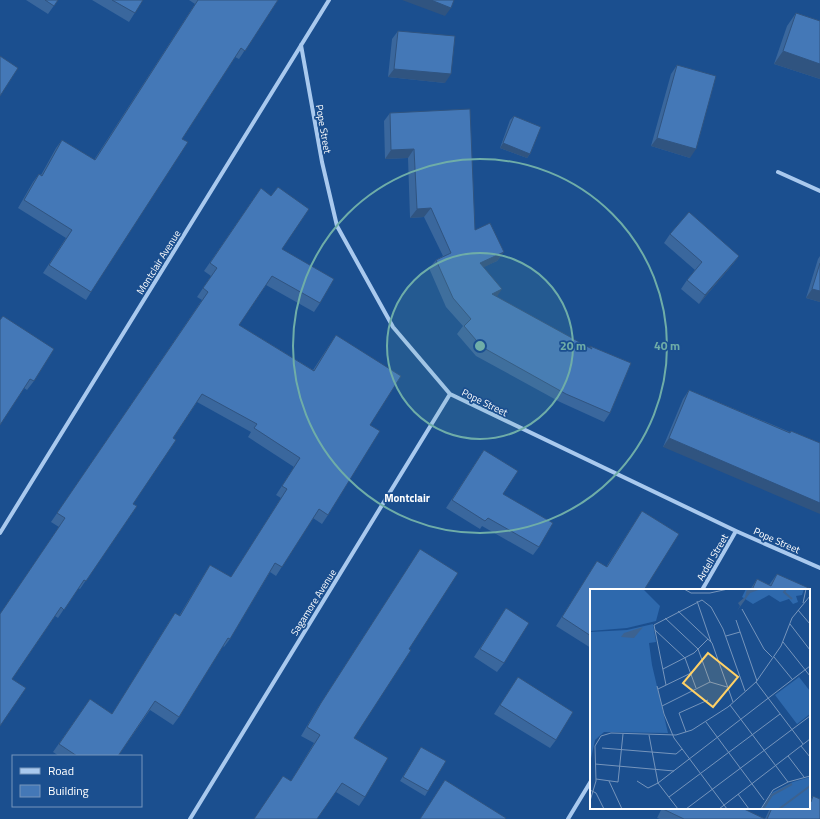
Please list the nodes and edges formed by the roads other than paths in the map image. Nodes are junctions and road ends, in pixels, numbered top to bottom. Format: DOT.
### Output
graph roads {
  1 [pos="329,0"];
  2 [pos="301,45"];
  3 [pos="778,172"];
  4 [pos="820,191"];
  5 [pos="450,394"];
  6 [pos="736,531"];
  7 [pos="0,533"];
  8 [pos="820,568"];
  9 [pos="703,589"];
  10 [pos="590,783"];
  11 [pos="190,819"];
  12 [pos="568,819"];
  1 -- 2 [label="street, Montclair Avenue"];
  2 -- 5 [label="street, Pope Street"];
  2 -- 7 [label="street, Montclair Avenue"];
  3 -- 4 [label="street"];
  5 -- 6 [label="street, Pope Street"];
  5 -- 11 [label="street, Sagamore Avenue"];
  6 -- 8 [label="street, Pope Street"];
  6 -- 9 [label="street, Ardell Street"];
  10 -- 12 [label="street"];
}
